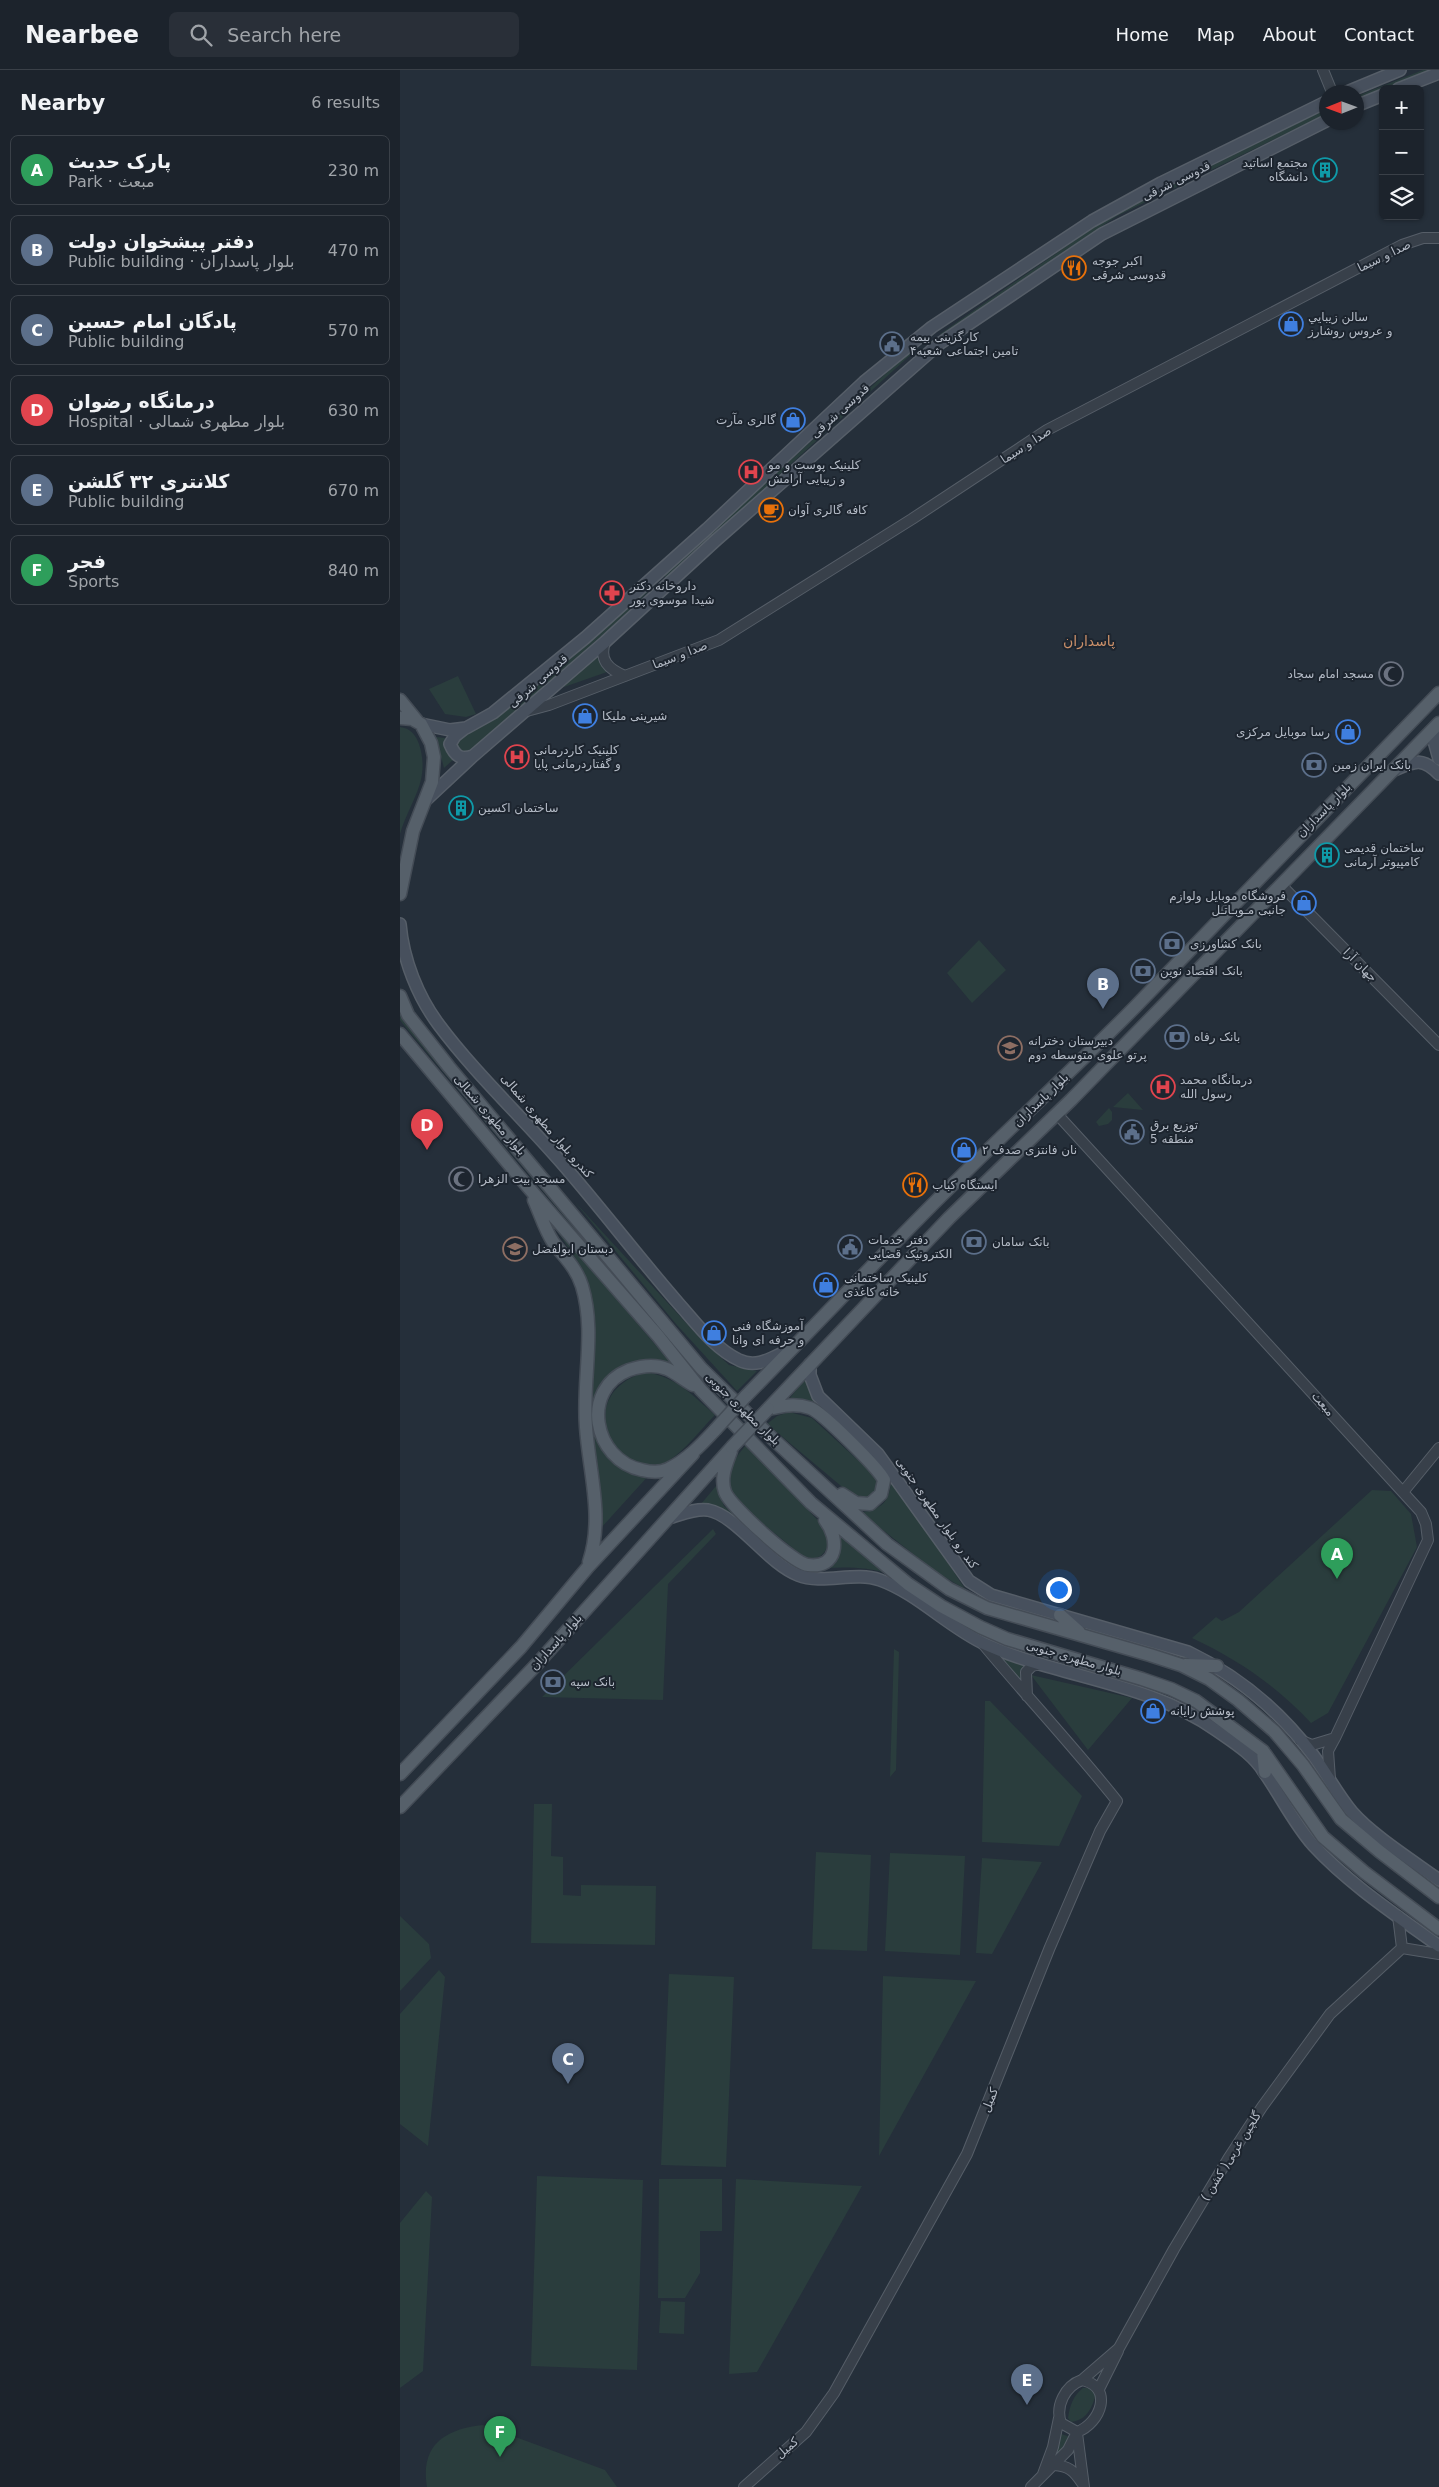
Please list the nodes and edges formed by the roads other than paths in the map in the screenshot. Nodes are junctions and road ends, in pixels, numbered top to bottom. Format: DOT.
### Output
graph roads {
  1 [pos="1324,70"];
  2 [pos="1400,70"];
  3 [pos="1439,73"];
  4 [pos="1329,85"];
  5 [pos="1364,85"];
  6 [pos="1408,85"];
  7 [pos="1379,97"];
  8 [pos="1364,103"];
  9 [pos="1319,105"];
  10 [pos="1319,124"];
  11 [pos="1439,238"];
  12 [pos="921,336"];
  13 [pos="932,349"];
  14 [pos="605,642"];
  15 [pos="625,676"];
  16 [pos="1439,693"];
  17 [pos="400,700"];
  18 [pos="522,713"];
  19 [pos="400,718"];
  20 [pos="419,722"];
  21 [pos="1438,724"];
  22 [pos="466,728"];
  23 [pos="473,756"];
  24 [pos="1436,760"];
  25 [pos="1394,770"];
  26 [pos="1439,774"];
  27 [pos="427,799"];
  28 [pos="1281,885"];
  29 [pos="400,894"];
  30 [pos="400,924"];
  31 [pos="400,996"];
  32 [pos="400,1034"];
  33 [pos="1439,1045"];
  34 [pos="1057,1114"];
  35 [pos="528,1187"];
  36 [pos="789,1350"];
  37 [pos="810,1364"];
  38 [pos="701,1368"];
  39 [pos="701,1390"];
  40 [pos="768,1409"];
  41 [pos="732,1447"];
  42 [pos="1439,1448"];
  43 [pos="693,1454"];
  44 [pos="809,1472"];
  45 [pos="1403,1492"];
  46 [pos="811,1503"];
  47 [pos="668,1518"];
  48 [pos="588,1566"];
  49 [pos="1060,1616"];
  50 [pos="1080,1634"];
  51 [pos="983,1644"];
  52 [pos="521,1647"];
  53 [pos="537,1664"];
  54 [pos="1041,1664"];
  55 [pos="1181,1665"];
  56 [pos="1217,1666"];
  57 [pos="1027,1696"];
  58 [pos="1335,1738"];
  59 [pos="1300,1740"];
  60 [pos="1264,1751"];
  61 [pos="401,1772"];
  62 [pos="1265,1772"];
  63 [pos="1330,1782"];
  64 [pos="400,1807"];
  65 [pos="1439,1880"];
  66 [pos="1439,1897"];
  67 [pos="1398,1916"];
  68 [pos="1439,1929"];
  69 [pos="1439,1946"];
  70 [pos="1402,1948"];
  71 [pos="1439,1954"];
  72 [pos="1119,2348"];
  73 [pos="1082,2380"];
  74 [pos="1099,2389"];
  75 [pos="1059,2418"];
  76 [pos="1077,2432"];
  77 [pos="1054,2466"];
  78 [pos="1041,2477"];
  79 [pos="744,2487"];
  80 [pos="1031,2487"];
  81 [pos="1084,2487"];
  1 -- 4 [label="street"];
  2 -- 5 [label="main road"];
  3 -- 6 [label="main road"];
  7 -- 8 [label="main road"];
  9 -- 12 [label="main road, قدوسی شرقی"];
  10 -- 13 [label="main road, قدوسی شرقی"];
  11 -- 15 [label="street, صدا و سیما"];
  12 -- 13 [label="main road"];
  12 -- 22 [label="main road, قدوسی شرقی"];
  13 -- 14 [label="main road, قدوسی شرقی"];
  14 -- 15 [label="street"];
  14 -- 18 [label="main road, قدوسی شرقی"];
  15 -- 18 [label="street, صدا و سیما"];
  16 -- 36 [label="main road, بلوار پاسداران"];
  17 -- 20 [label="main road"];
  18 -- 23 [label="main road, قدوسی شرقی"];
  19 -- 20 [label="main road"];
  20 -- 22 [label="main road, قدوسی شرقی"];
  20 -- 27 [label="main road"];
  21 -- 24 [label="main road"];
  21 -- 25 [label="main road, بلوار پاسداران"];
  22 -- 23 [label="main road"];
  23 -- 27 [label="main road, قدوسی شرقی"];
  24 -- 25 [label="main road"];
  24 -- 26 [label="main road"];
  25 -- 28 [label="main road, بلوار پاسداران"];
  27 -- 29 [label="main road"];
  28 -- 33 [label="street, جهان آرا"];
  28 -- 34 [label="main road, بلوار پاسداران"];
  30 -- 36 [label="main road, کندرو بلوار مطهری شمالی"];
  31 -- 38 [label="main road, بلوار مطهری شمالی"];
  32 -- 35 [label="main road, بلوار مطهری شمالی"];
  34 -- 37 [label="main road, بلوار پاسداران"];
  34 -- 45 [label="street, مبعث"];
  35 -- 39 [label="main road, بلوار مطهری شمالی"];
  35 -- 48 [label="main road"];
  36 -- 43 [label="main road, بلوار پاسداران, bridge"];
  37 -- 40 [label="main road, بلوار پاسداران"];
  37 -- 49 [label="main road, کند رو بلوار مطهری جنوبی"];
  38 -- 44 [label="main road, بلوار مطهری جنوبی"];
  39 -- 43 [label="main road"];
  39 -- 46 [label="main road, بلوار مطهری جنوبی"];
  40 -- 41 [label="main road, بلوار پاسداران, bridge"];
  40 -- 44 [label="main road"];
  41 -- 46 [label="main road"];
  41 -- 47 [label="main road, بلوار پاسداران"];
  42 -- 45 [label="street"];
  43 -- 48 [label="main road, بلوار پاسداران"];
  44 -- 50 [label="main road, بلوار مطهری جنوبی"];
  45 -- 58 [label="street, مبعث"];
  46 -- 60 [label="main road, بلوار مطهری جنوبی"];
  47 -- 51 [label="main road"];
  47 -- 53 [label="main road, بلوار پاسداران"];
  48 -- 52 [label="main road, بلوار پاسداران"];
  49 -- 50 [label="main road"];
  49 -- 56 [label="main road, کند رو بلوار مطهری جنوبی"];
  50 -- 55 [label="main road, بلوار مطهری جنوبی"];
  51 -- 54 [label="main road"];
  51 -- 57 [label="street"];
  52 -- 53 [label="main road"];
  52 -- 61 [label="main road, بلوار پاسداران"];
  53 -- 64 [label="main road, بلوار پاسداران"];
  54 -- 57 [label="street"];
  54 -- 62 [label="main road"];
  55 -- 56 [label="main road"];
  55 -- 66 [label="main road, بلوار مطهری جنوبی"];
  56 -- 59 [label="main road, کند رو بلوار مطهری جنوبی"];
  57 -- 79 [label="street, کمیل"];
  58 -- 59 [label="street"];
  58 -- 63 [label="street, مبعث"];
  59 -- 63 [label="main road, کند رو بلوار مطهری جنوبی"];
  60 -- 62 [label="main road"];
  60 -- 68 [label="main road, بلوار مطهری جنوبی"];
  62 -- 67 [label="main road"];
  63 -- 65 [label="main road, کند رو بلوار مطهری جنوبی"];
  67 -- 69 [label="main road"];
  67 -- 70 [label="street"];
  70 -- 71 [label="street"];
  70 -- 72 [label="street, گلچین غربی( کشن )"];
  72 -- 73 [label="street, گلچین غربی( کشن )"];
  72 -- 74 [label="street"];
  73 -- 74 [label="street"];
  73 -- 75 [label="street"];
  74 -- 76 [label="street"];
  75 -- 76 [label="street"];
  75 -- 78 [label="street"];
  76 -- 77 [label="street"];
  76 -- 81 [label="street"];
  77 -- 78 [label="street"];
  77 -- 81 [label="street"];
  78 -- 80 [label="street"];
}
